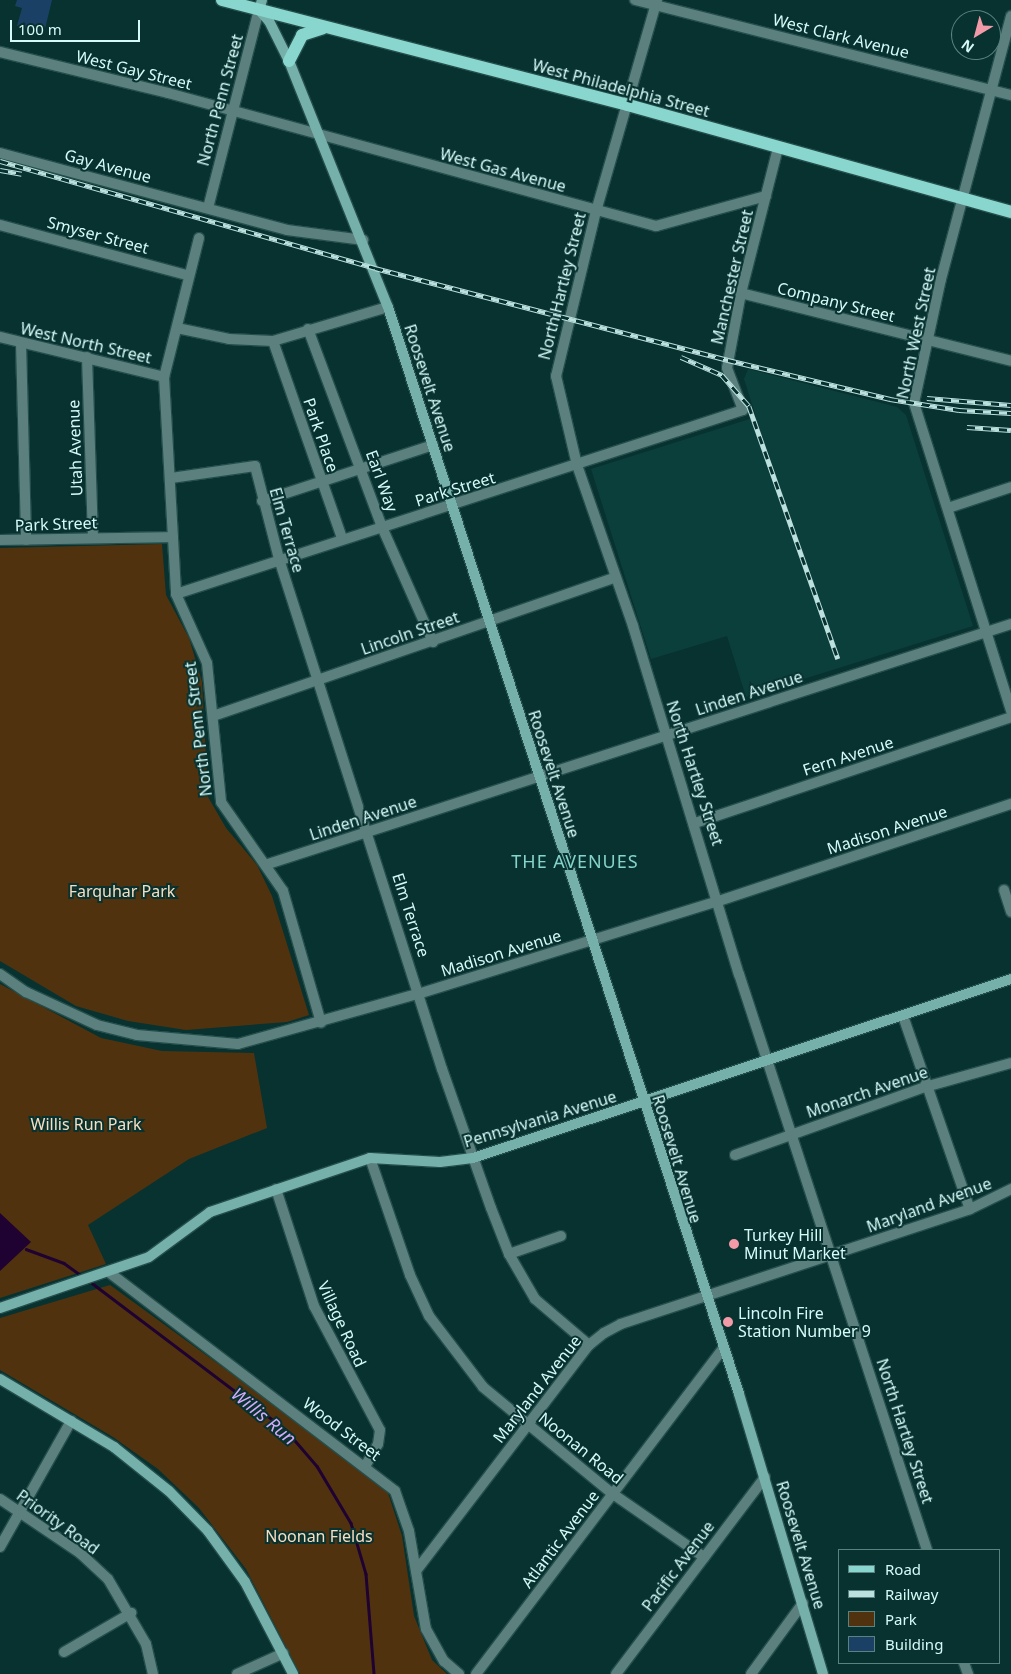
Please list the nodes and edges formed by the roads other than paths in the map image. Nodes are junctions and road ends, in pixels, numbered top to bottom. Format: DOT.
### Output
graph roads {
  1 [pos="222,0"];
  2 [pos="635,0"];
  3 [pos="656,3"];
  4 [pos="260,5"];
  5 [pos="1011,16"];
  6 [pos="326,27"];
  7 [pos="0,52"];
  8 [pos="289,61"];
  9 [pos="994,91"];
  10 [pos="1011,95"];
  11 [pos="628,106"];
  12 [pos="232,112"];
  13 [pos="321,136"];
  14 [pos="778,148"];
  15 [pos="0,153"];
  16 [pos="766,196"];
  17 [pos="964,199"];
  18 [pos="208,208"];
  19 [pos="596,211"];
  20 [pos="1011,212"];
  21 [pos="0,225"];
  22 [pos="199,238"];
  23 [pos="363,240"];
  24 [pos="187,274"];
  25 [pos="741,293"];
  26 [pos="388,307"];
  27 [pos="176,328"];
  28 [pos="308,329"];
  29 [pos="0,337"];
  30 [pos="927,340"];
  31 [pos="273,341"];
  32 [pos="21,343"];
  33 [pos="87,357"];
  34 [pos="1011,361"];
  35 [pos="164,377"];
  36 [pos="743,410"];
  37 [pos="433,444"];
  38 [pos="577,465"];
  39 [pos="361,467"];
  40 [pos="171,478"];
  41 [pos="321,481"];
  42 [pos="1011,488"];
  43 [pos="262,500"];
  44 [pos="452,506"];
  45 [pos="948,508"];
  46 [pos="382,527"];
  47 [pos="173,537"];
  48 [pos="93,538"];
  49 [pos="342,538"];
  50 [pos="0,540"];
  51 [pos="26,540"];
  52 [pos="279,559"];
  53 [pos="616,577"];
  54 [pos="176,594"];
  55 [pos="488,622"];
  56 [pos="1011,624"];
  57 [pos="987,632"];
  58 [pos="433,642"];
  59 [pos="319,678"];
  60 [pos="1011,711"];
  61 [pos="213,716"];
  62 [pos="1011,717"];
  63 [pos="667,735"];
  64 [pos="540,778"];
  65 [pos="1011,804"];
  66 [pos="695,823"];
  67 [pos="368,833"];
  68 [pos="268,864"];
  69 [pos="1004,890"];
  70 [pos="719,901"];
  71 [pos="1011,912"];
  72 [pos="592,940"];
  73 [pos="0,974"];
  74 [pos="1011,979"];
  75 [pos="421,993"];
  76 [pos="903,1016"];
  77 [pos="321,1023"];
  78 [pos="767,1059"];
  79 [pos="1011,1063"];
  80 [pos="925,1087"];
  81 [pos="644,1103"];
  82 [pos="794,1134"];
  83 [pos="735,1155"];
  84 [pos="370,1158"];
  85 [pos="473,1158"];
  86 [pos="276,1189"];
  87 [pos="1011,1189"];
  88 [pos="970,1209"];
  89 [pos="561,1236"];
  90 [pos="509,1254"];
  91 [pos="834,1254"];
  92 [pos="105,1275"];
  93 [pos="704,1297"];
  94 [pos="0,1308"];
  95 [pos="588,1344"];
  96 [pos="722,1350"];
  97 [pos="0,1379"];
  98 [pos="71,1421"];
  99 [pos="528,1424"];
  100 [pos="366,1465"];
  101 [pos="765,1477"];
  102 [pos="613,1494"];
  103 [pos="0,1499"];
  104 [pos="20,1510"];
  105 [pos="0,1547"];
  106 [pos="927,1549"];
  107 [pos="704,1557"];
  108 [pos="416,1571"];
  109 [pos="803,1603"];
  110 [pos="131,1613"];
  111 [pos="64,1652"];
  112 [pos="284,1653"];
  113 [pos="153,1674"];
  114 [pos="237,1674"];
  115 [pos="293,1674"];
  116 [pos="459,1674"];
  117 [pos="476,1674"];
  118 [pos="616,1674"];
  119 [pos="751,1674"];
  120 [pos="823,1674"];
  1 -- 4 [label="main road, West Philadelphia Street"];
  2 -- 3 [label="street, West Clark Avenue"];
  3 -- 9 [label="street, West Clark Avenue"];
  3 -- 11 [label="street, North Hartley Street"];
  4 -- 6 [label="main road, West Philadelphia Street"];
  4 -- 8 [label="main road, Roosevelt Avenue"];
  4 -- 12 [label="street, North Penn Street"];
  5 -- 9 [label="street, North West Street"];
  6 -- 8 [label="main road"];
  6 -- 11 [label="main road, West Philadelphia Street"];
  7 -- 12 [label="street, West Gay Street"];
  8 -- 13 [label="main road, Roosevelt Avenue"];
  9 -- 10 [label="street, West Clark Avenue"];
  9 -- 17 [label="street, North West Street"];
  11 -- 14 [label="main road, West Philadelphia Street"];
  11 -- 19 [label="street, North Hartley Street"];
  12 -- 13 [label="street, West Gas Avenue"];
  12 -- 18 [label="street, North Penn Street"];
  13 -- 19 [label="street, West Gas Avenue"];
  13 -- 23 [label="main road, Roosevelt Avenue"];
  14 -- 16 [label="street, Manchester Street"];
  14 -- 17 [label="main road, West Philadelphia Street"];
  15 -- 18 [label="street, Gay Avenue"];
  16 -- 19 [label="street, West Gas Avenue"];
  16 -- 25 [label="street, Manchester Street"];
  17 -- 20 [label="main road, West Philadelphia Street"];
  17 -- 30 [label="street, North West Street"];
  18 -- 23 [label="street, Gay Avenue"];
  19 -- 38 [label="street, North Hartley Street"];
  21 -- 24 [label="street, Smyser Street"];
  22 -- 24 [label="street, North Penn Street"];
  23 -- 26 [label="main road, Roosevelt Avenue"];
  24 -- 27 [label="street, North Penn Street"];
  25 -- 30 [label="street, Company Street"];
  25 -- 36 [label="street, Manchester Street"];
  26 -- 28 [label="street"];
  26 -- 37 [label="main road, Roosevelt Avenue"];
  27 -- 31 [label="street"];
  27 -- 35 [label="street, North Penn Street"];
  28 -- 31 [label="street"];
  28 -- 39 [label="street, Earl Way"];
  29 -- 32 [label="street, West North Street"];
  30 -- 34 [label="street, Company Street"];
  30 -- 45 [label="street, North West Street"];
  31 -- 41 [label="street, Park Place"];
  32 -- 33 [label="street, West North Street"];
  32 -- 51 [label="street"];
  33 -- 35 [label="street, West North Street"];
  33 -- 48 [label="street, Utah Avenue"];
  35 -- 40 [label="street, North Penn Street"];
  36 -- 38 [label="street, Park Street"];
  37 -- 39 [label="street"];
  37 -- 44 [label="main road, Roosevelt Avenue"];
  38 -- 44 [label="street, Park Street"];
  38 -- 53 [label="street, North Hartley Street"];
  39 -- 41 [label="street"];
  39 -- 46 [label="street, Earl Way"];
  40 -- 43 [label="street, Elm Terrace"];
  40 -- 47 [label="street, North Penn Street"];
  41 -- 43 [label="street"];
  41 -- 49 [label="street, Park Place"];
  42 -- 45 [label="street"];
  43 -- 52 [label="street, Elm Terrace"];
  44 -- 46 [label="street, Park Street"];
  44 -- 55 [label="main road, Roosevelt Avenue"];
  45 -- 57 [label="street, North West Street"];
  46 -- 49 [label="street, Park Street"];
  46 -- 58 [label="street, Earl Way"];
  47 -- 48 [label="street, Park Street"];
  47 -- 54 [label="street, North Penn Street"];
  48 -- 51 [label="street, Park Street"];
  49 -- 52 [label="street, Park Street"];
  50 -- 51 [label="street, Park Street"];
  52 -- 54 [label="street, Park Street"];
  52 -- 59 [label="street, Elm Terrace"];
  53 -- 55 [label="street, Lincoln Street"];
  53 -- 63 [label="street, North Hartley Street"];
  54 -- 61 [label="street, North Penn Street"];
  55 -- 58 [label="street, Lincoln Street"];
  55 -- 64 [label="main road, Roosevelt Avenue"];
  56 -- 57 [label="street, Linden Avenue"];
  57 -- 60 [label="street, North West Street"];
  57 -- 63 [label="street, Linden Avenue"];
  58 -- 59 [label="street, Lincoln Street"];
  59 -- 61 [label="street, Lincoln Street"];
  59 -- 67 [label="street, Elm Terrace"];
  61 -- 68 [label="street, North Penn Street"];
  62 -- 66 [label="street, Fern Avenue"];
  63 -- 64 [label="street, Linden Avenue"];
  63 -- 66 [label="street, North Hartley Street"];
  64 -- 67 [label="street, Linden Avenue"];
  64 -- 72 [label="main road, Roosevelt Avenue"];
  65 -- 70 [label="street, Madison Avenue"];
  66 -- 70 [label="street, North Hartley Street"];
  67 -- 68 [label="street, Linden Avenue"];
  67 -- 75 [label="street, Elm Terrace"];
  68 -- 77 [label="street, North Penn Street"];
  69 -- 71 [label="street"];
  70 -- 72 [label="street, Madison Avenue"];
  70 -- 78 [label="street, North Hartley Street"];
  72 -- 75 [label="street, Madison Avenue"];
  72 -- 81 [label="main road, Roosevelt Avenue"];
  73 -- 77 [label="street, Madison Avenue"];
  74 -- 76 [label="main road, Pennsylvania Avenue"];
  75 -- 77 [label="street, Madison Avenue"];
  75 -- 85 [label="street, Elm Terrace"];
  76 -- 78 [label="main road, Pennsylvania Avenue"];
  76 -- 80 [label="street"];
  78 -- 81 [label="main road, Pennsylvania Avenue"];
  78 -- 82 [label="street, North Hartley Street"];
  79 -- 80 [label="street, Monarch Avenue"];
  80 -- 82 [label="street, Monarch Avenue"];
  80 -- 88 [label="street"];
  81 -- 85 [label="main road, Pennsylvania Avenue"];
  81 -- 93 [label="main road, Roosevelt Avenue"];
  82 -- 83 [label="street, Monarch Avenue"];
  82 -- 91 [label="street, North Hartley Street"];
  84 -- 85 [label="main road, Pennsylvania Avenue"];
  84 -- 86 [label="main road, Pennsylvania Avenue"];
  84 -- 99 [label="street, Noonan Road"];
  85 -- 90 [label="street, Elm Terrace"];
  86 -- 92 [label="main road, Pennsylvania Avenue"];
  86 -- 100 [label="street, Village Road"];
  87 -- 88 [label="street, Maryland Avenue"];
  88 -- 91 [label="street, Maryland Avenue"];
  89 -- 90 [label="street"];
  90 -- 95 [label="street, Elm Terrace"];
  91 -- 93 [label="street, Maryland Avenue"];
  91 -- 106 [label="street, North Hartley Street"];
  92 -- 94 [label="main road, Pennsylvania Avenue"];
  92 -- 100 [label="street, Wood Street"];
  93 -- 95 [label="street, Maryland Avenue"];
  93 -- 96 [label="main road, Roosevelt Avenue"];
  95 -- 99 [label="street, Maryland Avenue"];
  96 -- 101 [label="main road, Roosevelt Avenue"];
  96 -- 102 [label="street, Atlantic Avenue"];
  97 -- 98 [label="main road"];
  98 -- 104 [label="street"];
  98 -- 112 [label="main road"];
  99 -- 102 [label="street, Noonan Road"];
  99 -- 108 [label="street, Maryland Avenue"];
  100 -- 108 [label="street, Wood Street"];
  101 -- 107 [label="street, Pacific Avenue"];
  101 -- 109 [label="main road, Roosevelt Avenue"];
  102 -- 107 [label="street, Noonan Road"];
  102 -- 117 [label="street, Atlantic Avenue"];
  103 -- 104 [label="street, Priority Road"];
  104 -- 105 [label="street"];
  104 -- 110 [label="street, Priority Road"];
  107 -- 118 [label="street, Pacific Avenue"];
  108 -- 116 [label="street, Wood Street"];
  109 -- 119 [label="street"];
  109 -- 120 [label="main road, Roosevelt Avenue"];
  110 -- 111 [label="street"];
  110 -- 113 [label="street, Priority Road"];
  112 -- 114 [label="street"];
  112 -- 115 [label="main road"];
}
